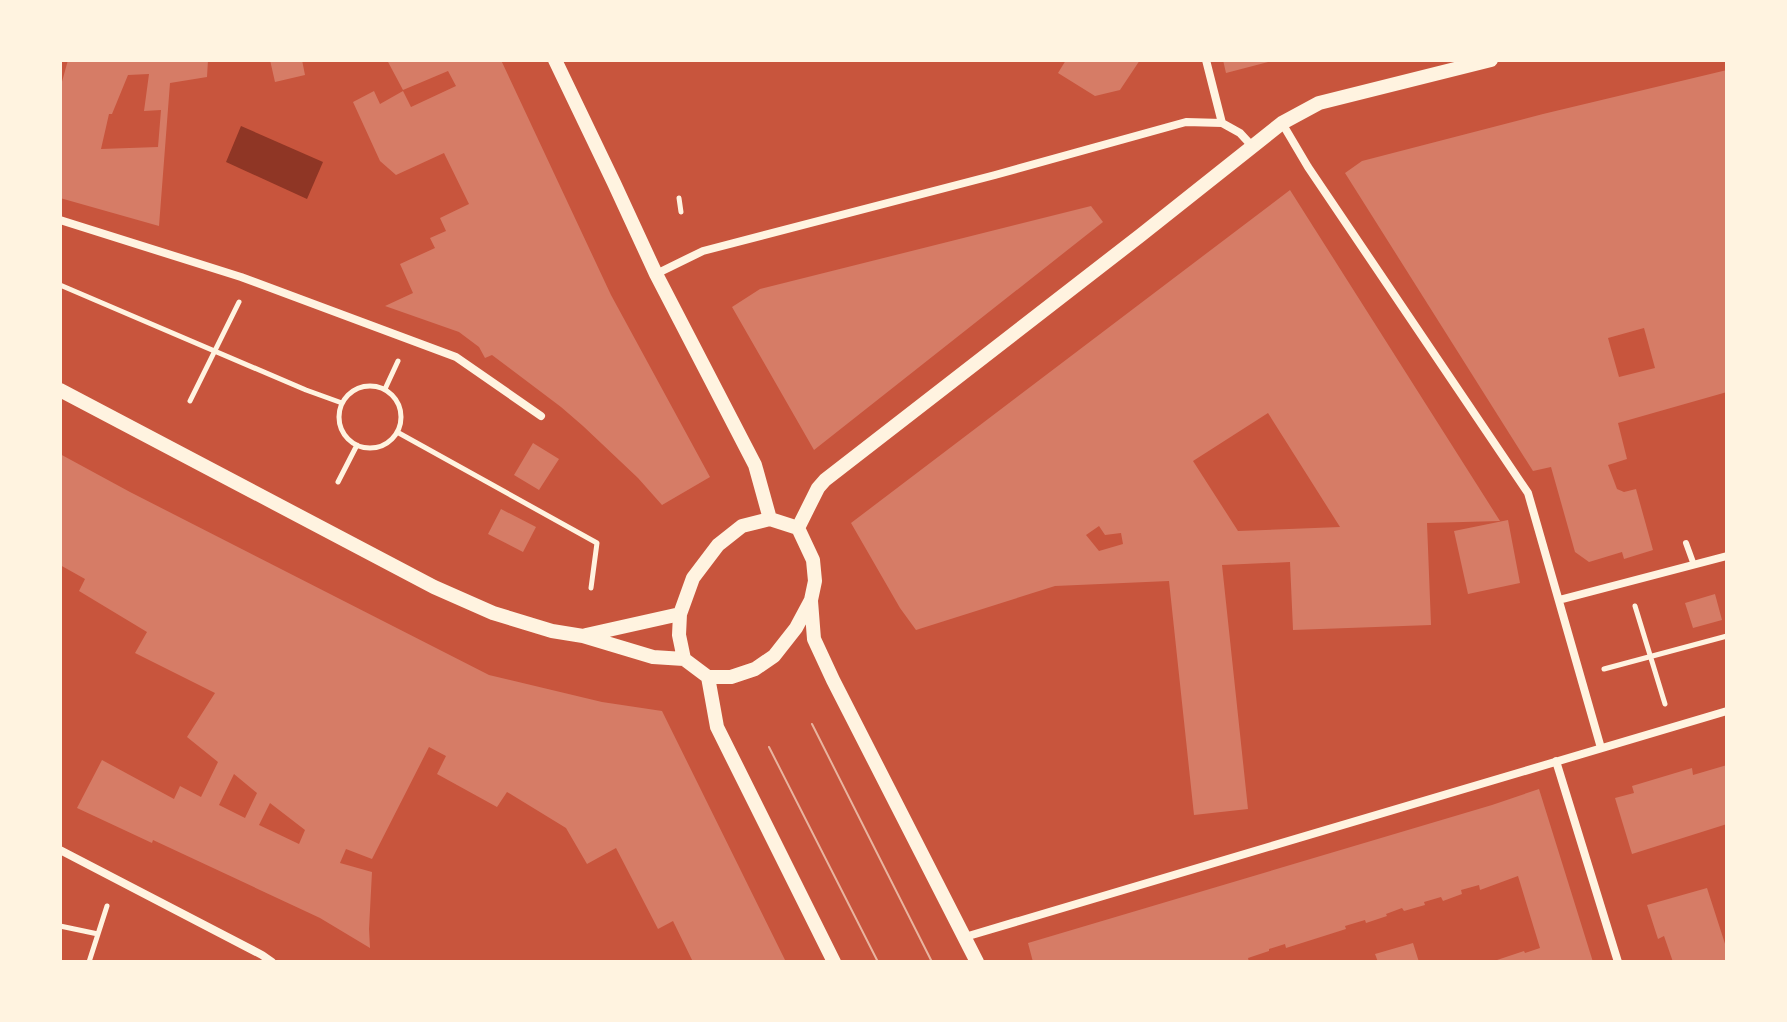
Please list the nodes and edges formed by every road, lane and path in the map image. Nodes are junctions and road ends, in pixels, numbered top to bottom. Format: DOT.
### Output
graph roads {
  1 [pos="555,60"];
  2 [pos="1206,60"];
  3 [pos="1491,60"];
  4 [pos="1222,123"];
  5 [pos="1282,123"];
  6 [pos="1252,146"];
  7 [pos="679,198"];
  8 [pos="681,212"];
  9 [pos="60,220"];
  10 [pos="656,274"];
  11 [pos="60,285"];
  12 [pos="241,298"];
  13 [pos="215,352"];
  14 [pos="400,357"];
  15 [pos="385,389"];
  16 [pos="60,390"];
  17 [pos="190,401"];
  18 [pos="342,403"];
  19 [pos="541,416"];
  20 [pos="397,432"];
  21 [pos="357,445"];
  22 [pos="338,482"];
  23 [pos="770,519"];
  24 [pos="798,528"];
  25 [pos="1686,543"];
  26 [pos="1727,556"];
  27 [pos="1694,565"];
  28 [pos="591,588"];
  29 [pos="811,600"];
  30 [pos="1559,600"];
  31 [pos="1635,605"];
  32 [pos="680,614"];
  33 [pos="583,636"];
  34 [pos="1727,636"];
  35 [pos="1651,657"];
  36 [pos="684,659"];
  37 [pos="1600,670"];
  38 [pos="708,677"];
  39 [pos="1666,706"];
  40 [pos="1727,711"];
  41 [pos="1601,748"];
  42 [pos="1556,761"];
  43 [pos="60,850"];
  44 [pos="108,905"];
  45 [pos="60,926"];
  46 [pos="98,934"];
  47 [pos="965,937"];
  48 [pos="89,962"];
  49 [pos="272,962"];
  50 [pos="834,962"];
  51 [pos="977,962"];
  52 [pos="1618,962"];
  1 -- 10 [label="street"];
  2 -- 4 [label="street"];
  3 -- 5 [label="street"];
  4 -- 6 [label="street"];
  4 -- 10 [label="street"];
  5 -- 6 [label="street"];
  5 -- 30 [label="street"];
  6 -- 24 [label="street"];
  7 -- 8 [label="path"];
  9 -- 19 [label="street"];
  10 -- 23 [label="street"];
  11 -- 13 [label="path"];
  12 -- 13 [label="path"];
  13 -- 17 [label="path"];
  13 -- 18 [label="path"];
  14 -- 15 [label="path"];
  15 -- 18 [label="path"];
  15 -- 20 [label="path"];
  16 -- 33 [label="street"];
  18 -- 21 [label="path"];
  20 -- 21 [label="path"];
  20 -- 28 [label="path"];
  21 -- 22 [label="path"];
  23 -- 24 [label="street"];
  23 -- 32 [label="street"];
  24 -- 29 [label="street"];
  25 -- 27 [label="lane"];
  26 -- 27 [label="street"];
  27 -- 30 [label="street"];
  29 -- 38 [label="street"];
  29 -- 47 [label="street"];
  30 -- 41 [label="street"];
  31 -- 35 [label="path"];
  32 -- 33 [label="street"];
  32 -- 36 [label="street"];
  33 -- 36 [label="street"];
  34 -- 35 [label="path"];
  35 -- 37 [label="path"];
  35 -- 39 [label="path"];
  36 -- 38 [label="street"];
  38 -- 50 [label="street"];
  40 -- 41 [label="street"];
  41 -- 42 [label="street"];
  42 -- 47 [label="street"];
  42 -- 52 [label="street"];
  43 -- 49 [label="street"];
  44 -- 46 [label="path"];
  45 -- 46 [label="path"];
  46 -- 48 [label="path"];
  47 -- 51 [label="street"];
}
